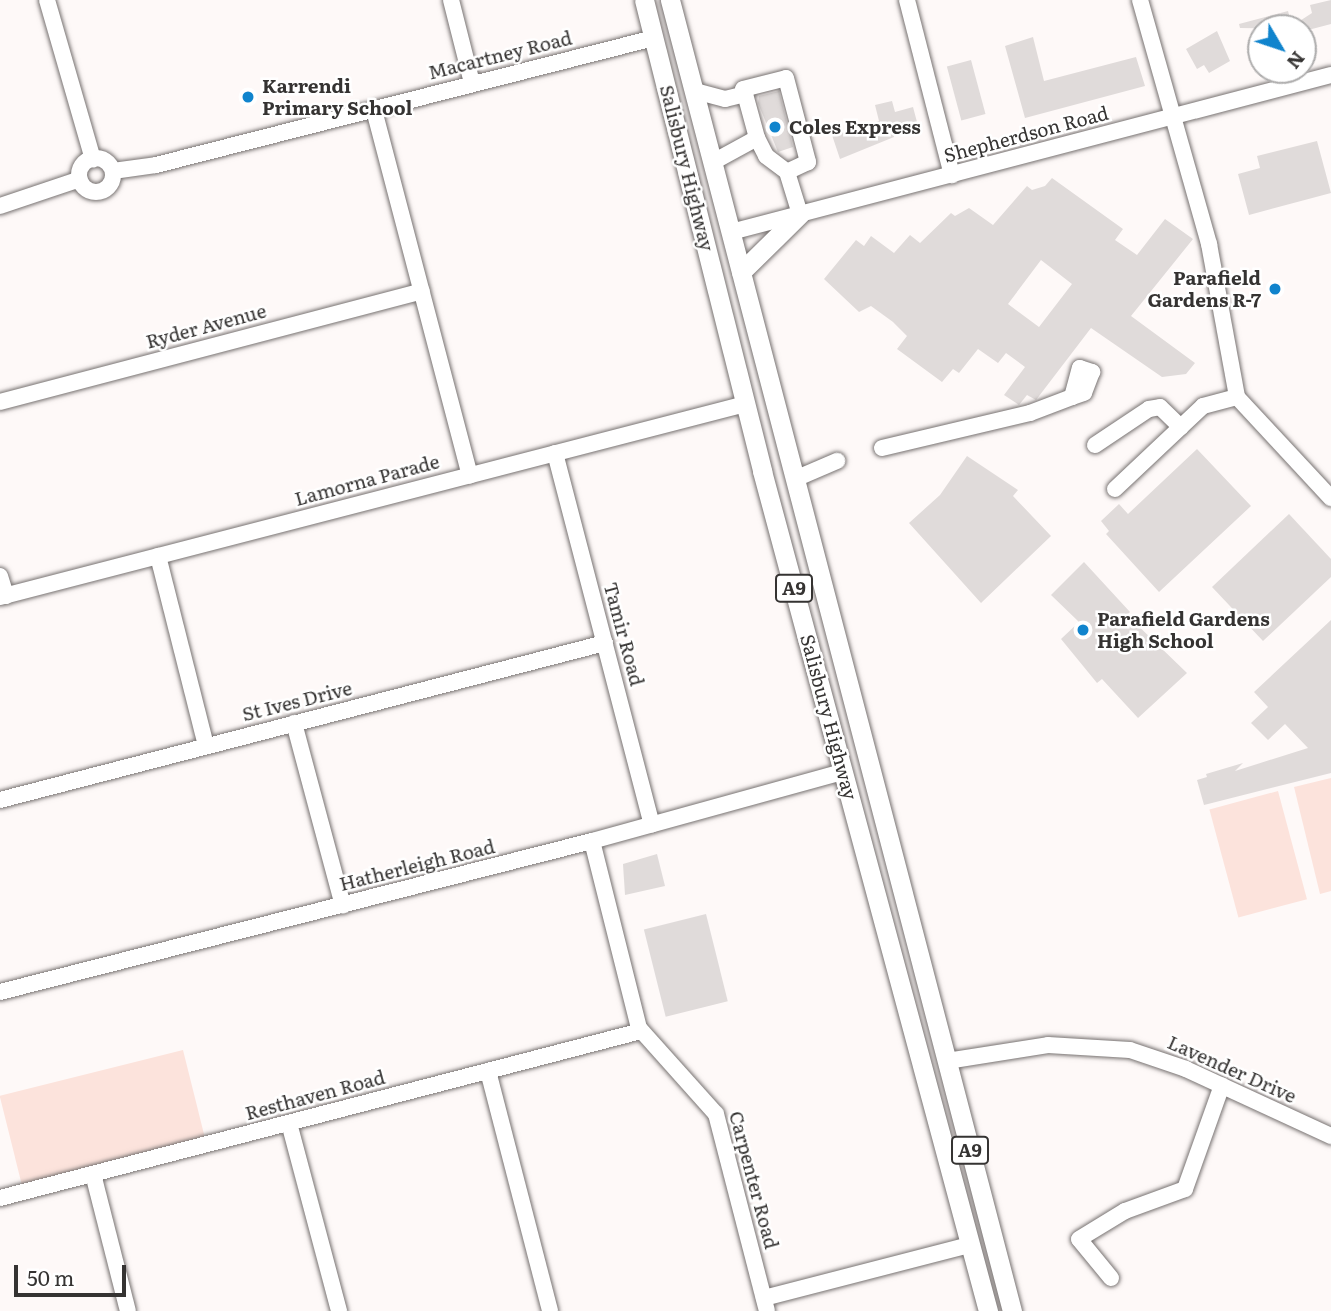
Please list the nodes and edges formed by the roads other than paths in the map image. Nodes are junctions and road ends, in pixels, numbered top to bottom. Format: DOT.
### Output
graph roads {
  1 [pos="47,0"];
  2 [pos="451,0"];
  3 [pos="644,0"];
  4 [pos="670,0"];
  5 [pos="907,0"];
  6 [pos="1140,0"];
  7 [pos="679,32"];
  8 [pos="654,38"];
  9 [pos="1331,75"];
  10 [pos="472,83"];
  11 [pos="695,91"];
  12 [pos="745,94"];
  13 [pos="374,110"];
  14 [pos="1171,117"];
  15 [pos="750,140"];
  16 [pos="93,159"];
  17 [pos="716,160"];
  18 [pos="113,172"];
  19 [pos="787,172"];
  20 [pos="952,175"];
  21 [pos="80,178"];
  22 [pos="0,206"];
  23 [pos="800,214"];
  24 [pos="737,230"];
  25 [pos="705,238"];
  26 [pos="741,272"];
  27 [pos="422,291"];
  28 [pos="1072,397"];
  29 [pos="1237,397"];
  30 [pos="0,402"];
  31 [pos="745,404"];
  32 [pos="1181,427"];
  33 [pos="1095,444"];
  34 [pos="882,448"];
  35 [pos="555,453"];
  36 [pos="837,461"];
  37 [pos="470,476"];
  38 [pos="795,479"];
  39 [pos="1115,489"];
  40 [pos="1331,498"];
  41 [pos="158,556"];
  42 [pos="0,576"];
  43 [pos="3,596"];
  44 [pos="605,643"];
  45 [pos="294,723"];
  46 [pos="206,746"];
  47 [pos="870,765"];
  48 [pos="843,772"];
  49 [pos="0,800"];
  50 [pos="652,825"];
  51 [pos="592,841"];
  52 [pos="343,906"];
  53 [pos="0,992"];
  54 [pos="641,1031"];
  55 [pos="947,1061"];
  56 [pos="923,1068"];
  57 [pos="488,1071"];
  58 [pos="1222,1085"];
  59 [pos="289,1123"];
  60 [pos="1331,1136"];
  61 [pos="93,1174"];
  62 [pos="0,1198"];
  63 [pos="993,1238"];
  64 [pos="970,1245"];
  65 [pos="1111,1278"];
  66 [pos="766,1305"];
  67 [pos="128,1311"];
  68 [pos="339,1311"];
  69 [pos="550,1311"];
  70 [pos="988,1311"];
  71 [pos="1012,1311"];
  1 -- 16 [label="street"];
  2 -- 10 [label="street"];
  3 -- 8 [label="main road, Salisbury Highway / A9"];
  4 -- 7 [label="main road, Salisbury Highway"];
  5 -- 20 [label="street"];
  6 -- 14 [label="street"];
  7 -- 8 [label="main road"];
  7 -- 11 [label="main road, Salisbury Highway"];
  8 -- 10 [label="street, Macartney Road"];
  8 -- 25 [label="main road, Salisbury Highway / A9"];
  9 -- 14 [label="street, Shepherdson Road"];
  10 -- 13 [label="street, Macartney Road"];
  11 -- 12 [label="street"];
  11 -- 17 [label="main road, Salisbury Highway"];
  12 -- 15 [label="street"];
  12 -- 19 [label="street"];
  13 -- 18 [label="street, Macartney Road"];
  13 -- 27 [label="street"];
  14 -- 20 [label="street, Shepherdson Road"];
  14 -- 29 [label="street"];
  15 -- 17 [label="street"];
  15 -- 19 [label="street"];
  16 -- 18 [label="street"];
  16 -- 21 [label="street"];
  17 -- 24 [label="main road, Salisbury Highway / A9"];
  18 -- 21 [label="street"];
  19 -- 23 [label="street"];
  20 -- 23 [label="street, Shepherdson Road"];
  21 -- 22 [label="street"];
  23 -- 24 [label="street, Shepherdson Road"];
  23 -- 26 [label="main road"];
  24 -- 25 [label="main road"];
  24 -- 26 [label="main road, Salisbury Highway / A9"];
  25 -- 31 [label="main road, Salisbury Highway / A9"];
  26 -- 38 [label="main road, Salisbury Highway / A9"];
  27 -- 30 [label="street, Ryder Avenue"];
  27 -- 37 [label="street"];
  28 -- 34 [label="street"];
  29 -- 32 [label="street"];
  29 -- 40 [label="street"];
  31 -- 35 [label="street, Lamorna Parade"];
  31 -- 48 [label="main road, Salisbury Highway / A9"];
  32 -- 33 [label="street"];
  32 -- 39 [label="street"];
  35 -- 37 [label="street, Lamorna Parade"];
  35 -- 44 [label="street, Tamir Road"];
  36 -- 38 [label="street"];
  37 -- 41 [label="street, Lamorna Parade"];
  38 -- 47 [label="main road, Salisbury Highway / A9"];
  41 -- 43 [label="street, Lamorna Parade"];
  41 -- 46 [label="street"];
  42 -- 43 [label="street"];
  44 -- 45 [label="street, St Ives Drive"];
  44 -- 50 [label="street, Tamir Road"];
  45 -- 46 [label="street, St Ives Drive"];
  45 -- 52 [label="street"];
  46 -- 49 [label="street, St Ives Drive"];
  47 -- 48 [label="main road"];
  47 -- 55 [label="main road, Salisbury Highway / A9"];
  48 -- 50 [label="street, Hatherleigh Road"];
  48 -- 56 [label="main road, Salisbury Highway / A9"];
  50 -- 51 [label="street, Hatherleigh Road"];
  51 -- 52 [label="street, Hatherleigh Road"];
  51 -- 54 [label="street, Carpenter Road"];
  52 -- 53 [label="street, Hatherleigh Road"];
  54 -- 57 [label="street, Resthaven Road"];
  54 -- 66 [label="street, Carpenter Road"];
  55 -- 56 [label="main road"];
  55 -- 58 [label="street, Lavender Drive"];
  55 -- 63 [label="main road, Salisbury Highway / A9"];
  56 -- 64 [label="main road, Salisbury Highway / A9"];
  57 -- 59 [label="street, Resthaven Road"];
  57 -- 69 [label="street"];
  58 -- 60 [label="street, Lavender Drive"];
  58 -- 65 [label="street"];
  59 -- 61 [label="street, Resthaven Road"];
  59 -- 68 [label="street"];
  61 -- 62 [label="street, Resthaven Road"];
  61 -- 67 [label="street"];
  63 -- 64 [label="main road"];
  63 -- 71 [label="main road, Salisbury Highway / A9"];
  64 -- 66 [label="street"];
  64 -- 70 [label="main road, Salisbury Highway / A9"];
}
